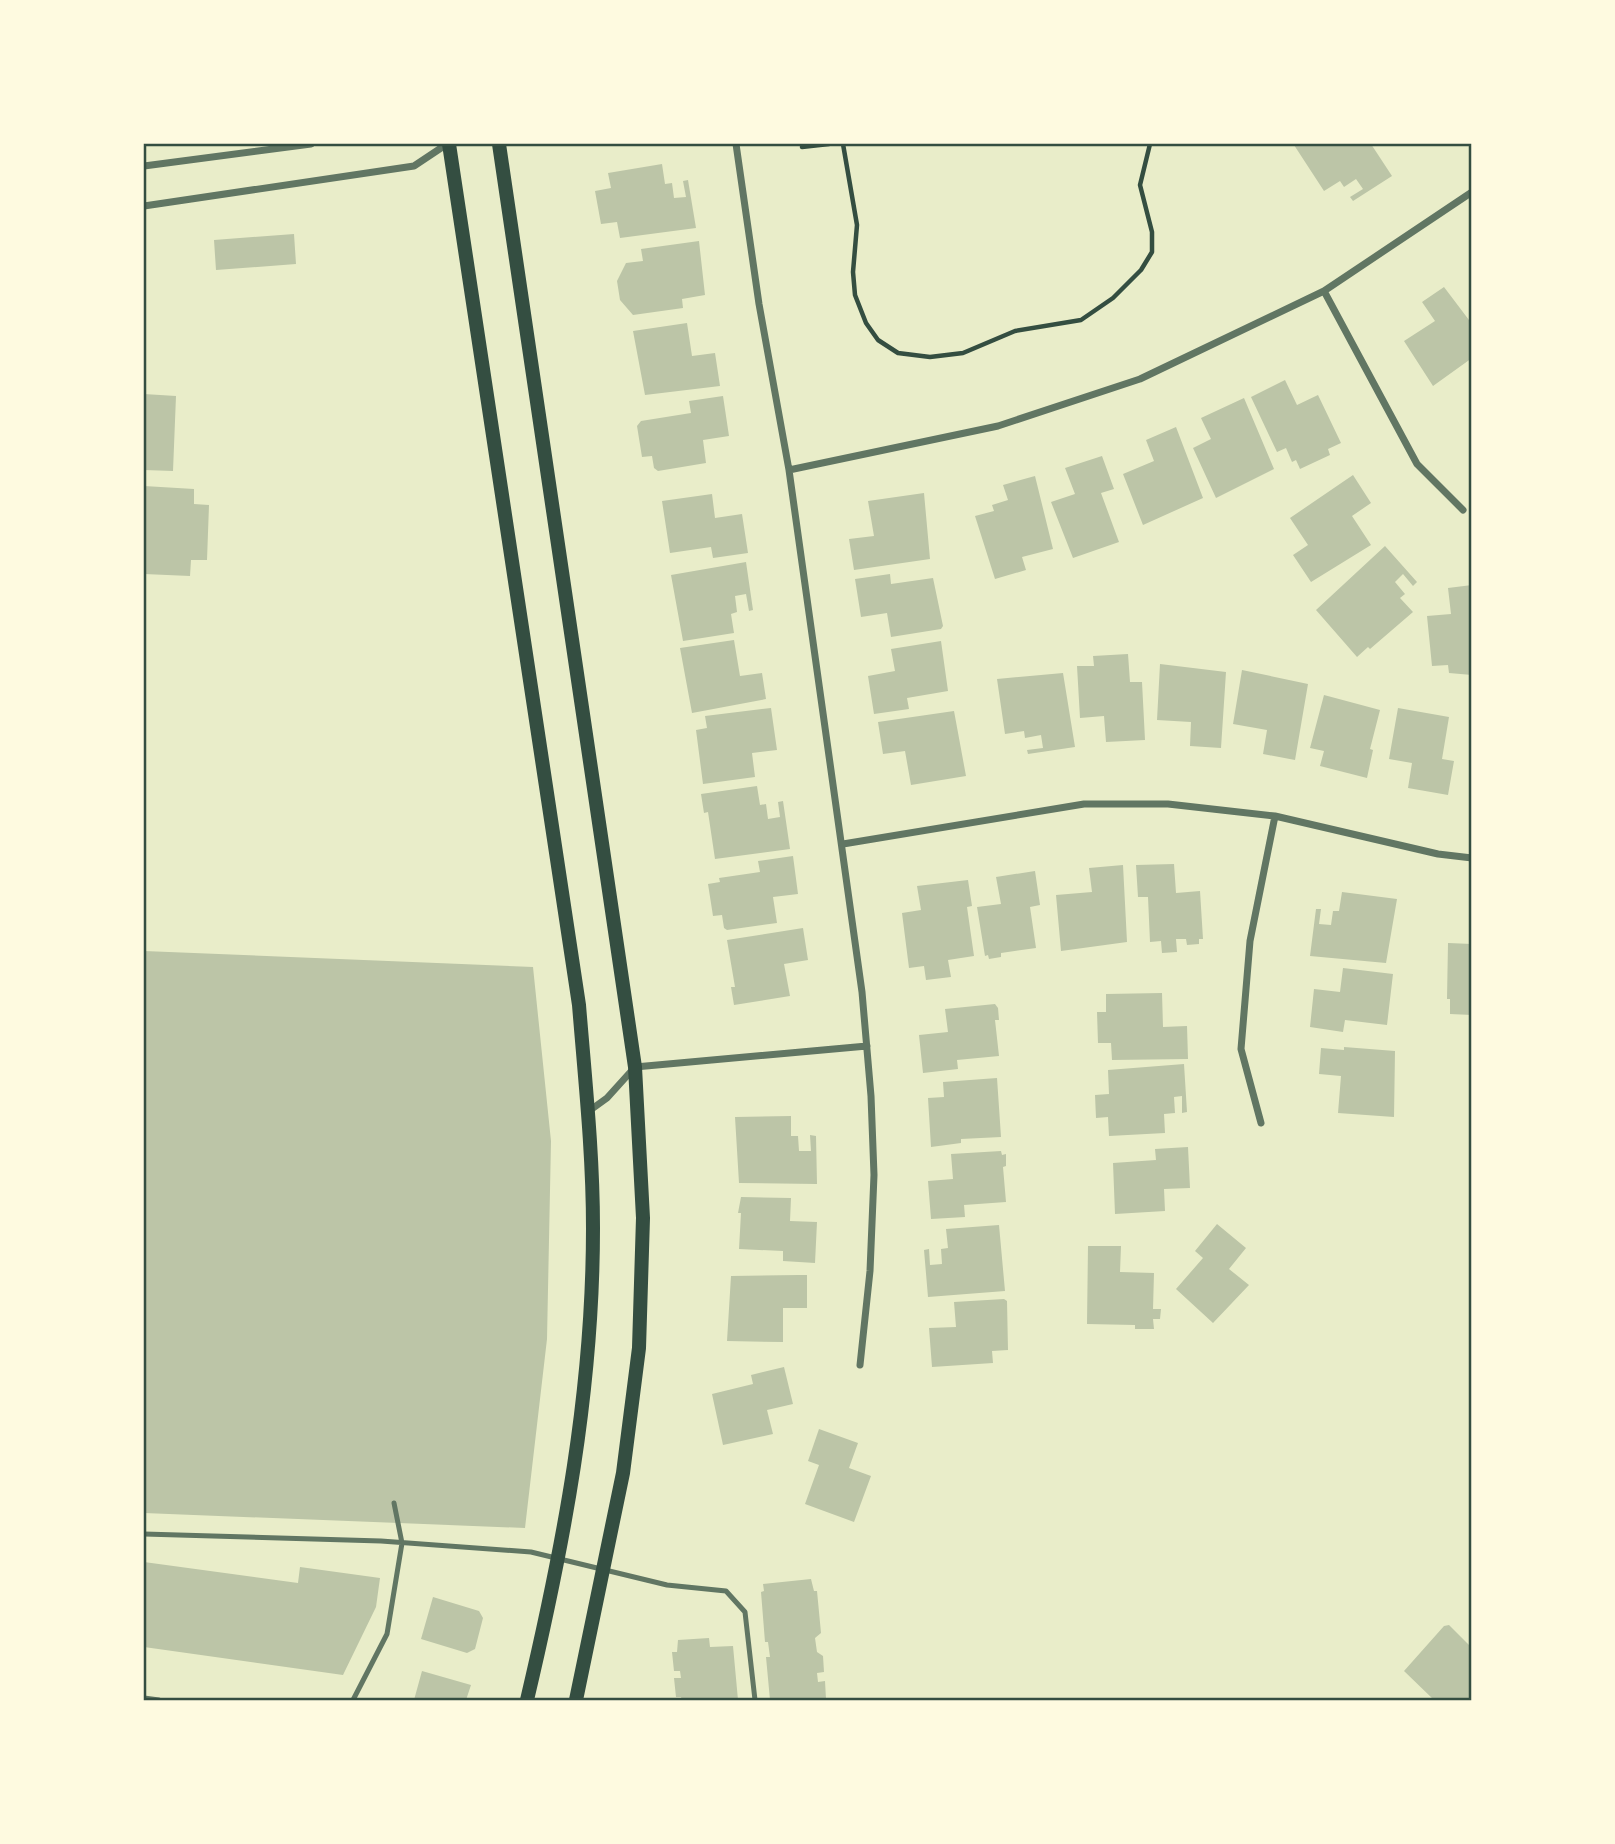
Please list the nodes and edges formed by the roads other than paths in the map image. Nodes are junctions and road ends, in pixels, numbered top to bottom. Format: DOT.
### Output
graph roads {
  1 [pos="311,144"];
  2 [pos="448,144"];
  3 [pos="499,144"];
  4 [pos="736,144"];
  5 [pos="144,166"];
  6 [pos="1472,192"];
  7 [pos="144,206"];
  8 [pos="1324,291"];
  9 [pos="789,470"];
  10 [pos="1463,510"];
  11 [pos="1275,816"];
  12 [pos="842,844"];
  13 [pos="1472,858"];
  14 [pos="867,1046"];
  15 [pos="635,1068"];
  16 [pos="587,1112"];
  17 [pos="1261,1123"];
  18 [pos="860,1365"];
  19 [pos="394,1503"];
  20 [pos="144,1534"];
  21 [pos="402,1542"];
  22 [pos="561,1558"];
  23 [pos="604,1570"];
  24 [pos="144,1698"];
  25 [pos="159,1700"];
  26 [pos="353,1700"];
  27 [pos="527,1700"];
  28 [pos="576,1700"];
  29 [pos="755,1700"];
  1 -- 5 [label="street"];
  2 -- 7 [label="street"];
  2 -- 16 [label="main road"];
  3 -- 15 [label="main road"];
  4 -- 9 [label="street"];
  6 -- 8 [label="street"];
  8 -- 9 [label="street"];
  8 -- 10 [label="street"];
  9 -- 12 [label="street"];
  11 -- 12 [label="street"];
  11 -- 13 [label="street"];
  11 -- 17 [label="street"];
  12 -- 14 [label="street"];
  14 -- 15 [label="street"];
  14 -- 18 [label="street"];
  15 -- 16 [label="street"];
  15 -- 23 [label="main road"];
  16 -- 22 [label="main road"];
  19 -- 21 [label="lane"];
  20 -- 21 [label="lane"];
  21 -- 22 [label="lane"];
  21 -- 26 [label="lane"];
  22 -- 23 [label="lane"];
  22 -- 27 [label="main road"];
  23 -- 28 [label="main road"];
  23 -- 29 [label="lane"];
  24 -- 25 [label="lane"];
}
